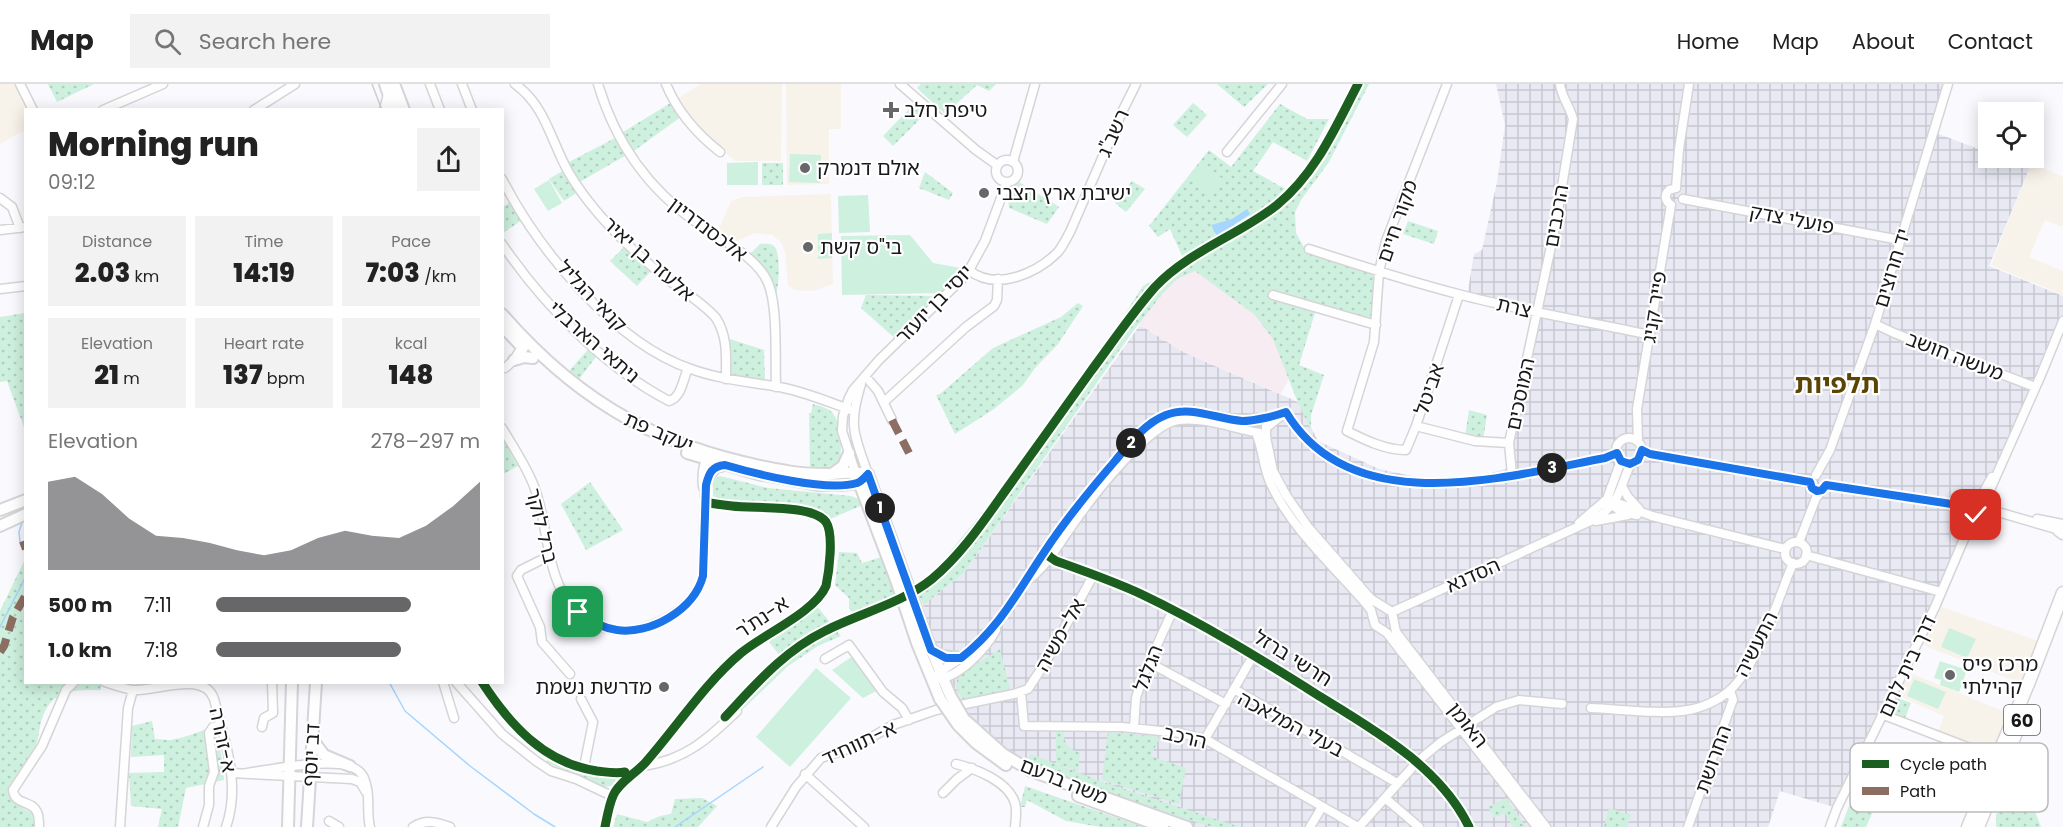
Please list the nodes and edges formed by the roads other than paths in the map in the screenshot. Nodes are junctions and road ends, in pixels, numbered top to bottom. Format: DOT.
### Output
graph roads {
  1 [pos="21,84"];
  2 [pos="163,84"];
  3 [pos="295,84"];
  4 [pos="430,84"];
  5 [pos="462,84"];
  6 [pos="515,84"];
  7 [pos="598,84"];
  8 [pos="666,84"];
  9 [pos="900,84"];
  10 [pos="1035,84"];
  11 [pos="1136,84"];
  12 [pos="1282,84"];
  13 [pos="1446,84"];
  14 [pos="1560,84"];
  15 [pos="1689,84"];
  16 [pos="1948,84"];
  17 [pos="389,86"];
  18 [pos="32,108"];
  19 [pos="109,108"];
  20 [pos="257,108"];
  21 [pos="384,108"];
  22 [pos="394,108"];
  23 [pos="403,108"];
  24 [pos="439,108"];
  25 [pos="471,108"];
  26 [pos="720,152"];
  27 [pos="1227,152"];
  28 [pos="1013,162"];
  29 [pos="997,165"];
  30 [pos="504,182"];
  31 [pos="1006,182"];
  32 [pos="1676,188"];
  33 [pos="0,198"];
  34 [pos="1683,199"];
  35 [pos="1671,205"];
  36 [pos="23,227"];
  37 [pos="0,230"];
  38 [pos="1900,240"];
  39 [pos="504,247"];
  40 [pos="1309,249"];
  41 [pos="969,270"];
  42 [pos="1379,272"];
  43 [pos="998,279"];
  44 [pos="24,286"];
  45 [pos="0,289"];
  46 [pos="1273,295"];
  47 [pos="1458,295"];
  48 [pos="1536,313"];
  49 [pos="504,317"];
  50 [pos="2063,321"];
  51 [pos="1875,324"];
  52 [pos="1376,325"];
  53 [pos="504,328"];
  54 [pos="1650,335"];
  55 [pos="2060,340"];
  56 [pos="522,343"];
  57 [pos="533,358"];
  58 [pos="514,360"];
  59 [pos="687,368"];
  60 [pos="504,370"];
  61 [pos="726,379"];
  62 [pos="863,380"];
  63 [pos="776,387"];
  64 [pos="2035,387"];
  65 [pos="884,402"];
  66 [pos="849,409"];
  67 [pos="1637,409"];
  68 [pos="892,420"];
  69 [pos="1260,426"];
  70 [pos="1416,426"];
  71 [pos="504,432"];
  72 [pos="1625,438"];
  73 [pos="1638,441"];
  74 [pos="1509,442"];
  75 [pos="1642,450"];
  76 [pos="849,453"];
  77 [pos="1619,457"];
  78 [pos="710,458"];
  79 [pos="1631,463"];
  80 [pos="725,465"];
  81 [pos="855,471"];
  82 [pos="832,474"];
  83 [pos="868,474"];
  84 [pos="709,475"];
  85 [pos="1512,475"];
  86 [pos="859,483"];
  87 [pos="1818,483"];
  88 [pos="841,485"];
  89 [pos="1623,488"];
  90 [pos="864,497"];
  91 [pos="24,501"];
  92 [pos="705,502"];
  93 [pos="1611,502"];
  94 [pos="1987,509"];
  95 [pos="0,510"];
  96 [pos="1633,514"];
  97 [pos="24,515"];
  98 [pos="1648,515"];
  99 [pos="1590,522"];
  100 [pos="0,526"];
  101 [pos="2062,527"];
  102 [pos="1555,539"];
  103 [pos="1799,542"];
  104 [pos="1785,549"];
  105 [pos="1049,553"];
  106 [pos="1806,555"];
  107 [pos="549,556"];
  108 [pos="1793,563"];
  109 [pos="1094,574"];
  110 [pos="900,578"];
  111 [pos="1941,592"];
  112 [pos="2063,593"];
  113 [pos="1173,610"];
  114 [pos="1005,613"];
  115 [pos="1390,614"];
  116 [pos="2063,618"];
  117 [pos="915,619"];
  118 [pos="1373,619"];
  119 [pos="1382,629"];
  120 [pos="931,650"];
  121 [pos="961,658"];
  122 [pos="825,659"];
  123 [pos="1148,662"];
  124 [pos="1249,663"];
  125 [pos="570,674"];
  126 [pos="938,677"];
  127 [pos="72,684"];
  128 [pos="112,684"];
  129 [pos="182,684"];
  130 [pos="272,684"];
  131 [pos="292,684"];
  132 [pos="316,684"];
  133 [pos="444,684"];
  134 [pos="458,684"];
  135 [pos="1234,689"];
  136 [pos="133,690"];
  137 [pos="1730,690"];
  138 [pos="1021,692"];
  139 [pos="581,699"];
  140 [pos="1226,704"];
  141 [pos="1562,704"];
  142 [pos="1591,708"];
  143 [pos="737,711"];
  144 [pos="1884,715"];
  145 [pos="454,718"];
  146 [pos="909,720"];
  147 [pos="961,722"];
  148 [pos="221,725"];
  149 [pos="262,727"];
  150 [pos="1464,727"];
  151 [pos="1134,728"];
  152 [pos="312,739"];
  153 [pos="1205,739"];
  154 [pos="1441,742"];
  155 [pos="1870,743"];
  156 [pos="1957,743"];
  157 [pos="2003,743"];
  158 [pos="2012,743"];
  159 [pos="1477,749"];
  160 [pos="1418,761"];
  161 [pos="585,762"];
  162 [pos="956,764"];
  163 [pos="310,765"];
  164 [pos="350,766"];
  165 [pos="643,766"];
  166 [pos="972,768"];
  167 [pos="290,772"];
  168 [pos="231,773"];
  169 [pos="806,774"];
  170 [pos="310,778"];
  171 [pos="343,778"];
  172 [pos="1850,782"];
  173 [pos="1397,783"];
  174 [pos="943,793"];
  175 [pos="367,796"];
  176 [pos="612,796"];
  177 [pos="1385,798"];
  178 [pos="1322,807"];
  179 [pos="1974,812"];
  180 [pos="329,821"];
  181 [pos="39,827"];
  182 [pos="120,827"];
  183 [pos="203,827"];
  184 [pos="226,827"];
  185 [pos="288,827"];
  186 [pos="307,827"];
  187 [pos="339,827"];
  188 [pos="370,827"];
  189 [pos="413,827"];
  190 [pos="450,827"];
  191 [pos="605,827"];
  192 [pos="771,827"];
  193 [pos="864,827"];
  194 [pos="1015,827"];
  195 [pos="1163,827"];
  196 [pos="1187,827"];
  197 [pos="1311,827"];
  198 [pos="1358,827"];
  199 [pos="1419,827"];
  200 [pos="1469,827"];
  201 [pos="1537,827"];
  202 [pos="1546,827"];
  203 [pos="1688,827"];
  204 [pos="1830,827"];
  205 [pos="1968,827"];
  1 -- 18 [label="street"];
  2 -- 19 [label="street"];
  3 -- 20 [label="street"];
  4 -- 24 [label="street"];
  5 -- 25 [label="street"];
  6 -- 61 [label="street, אלעזר בן יאיר"];
  7 -- 63 [label="street, אלכסנדריון"];
  8 -- 26 [label="street"];
  9 -- 29 [label="street"];
  10 -- 28 [label="street"];
  11 -- 43 [label="street, רשב\"ג"];
  12 -- 27 [label="street"];
  13 -- 42 [label="street, מקור חיים"];
  14 -- 48 [label="street, הרכבים"];
  15 -- 32 [label="street"];
  16 -- 38 [label="street, יד חרוצים"];
  17 -- 21 [label="street"];
  17 -- 22 [label="main road"];
  17 -- 23 [label="main road"];
  28 -- 29 [label="street"];
  28 -- 31 [label="street"];
  29 -- 31 [label="street"];
  30 -- 59 [label="street, קנאי הגליל"];
  31 -- 41 [label="street, יוסי בן יועזר"];
  32 -- 34 [label="street"];
  32 -- 35 [label="street"];
  33 -- 36 [label="street"];
  34 -- 35 [label="street"];
  34 -- 38 [label="street, פועלי צדק"];
  35 -- 54 [label="street, פייר קניג"];
  36 -- 37 [label="street"];
  38 -- 51 [label="street, יד חרוצים"];
  39 -- 59 [label="street, ניתאי הארבלי"];
  40 -- 42 [label="street, צרת"];
  41 -- 43 [label="street, רשב\"ג"];
  41 -- 62 [label="street, יוסי בן יועזר"];
  42 -- 47 [label="street, צרת"];
  42 -- 52 [label="street, מקור חיים"];
  43 -- 65 [label="street"];
  44 -- 45 [label="street"];
  46 -- 52 [label="street"];
  47 -- 48 [label="street, צרת"];
  47 -- 70 [label="street, אביטל"];
  48 -- 54 [label="street, צרת"];
  48 -- 74 [label="street, המוסכים"];
  49 -- 56 [label="main road, יעקב פת"];
  50 -- 55 [label="street"];
  51 -- 64 [label="street, מעשה חושב"];
  51 -- 87 [label="street, יד חרוצים"];
  52 -- 70 [label="street, מקור חיים"];
  53 -- 56 [label="main road, יעקב פת"];
  54 -- 67 [label="street, פייר קניג"];
  55 -- 64 [label="street"];
  56 -- 57 [label="main road, יעקב פת"];
  56 -- 58 [label="street"];
  56 -- 60 [label="street"];
  56 -- 78 [label="main road, יעקב פת"];
  57 -- 58 [label="main road"];
  57 -- 78 [label="main road, יעקב פת"];
  58 -- 60 [label="street"];
  59 -- 61 [label="street, קנאי הגליל"];
  61 -- 63 [label="street, קנאי הגליל"];
  62 -- 65 [label="street"];
  62 -- 66 [label="street, יוסי בן יועזר"];
  63 -- 66 [label="street, קנאי הגליל"];
  64 -- 94 [label="street"];
  65 -- 68 [label="street"];
  66 -- 76 [label="street"];
  66 -- 83 [label="street"];
  67 -- 72 [label="street, פייר קניג"];
  67 -- 73 [label="street, פייר קניג"];
  69 -- 85 [label="street"];
  69 -- 105 [label="street"];
  69 -- 105 [label="street"];
  69 -- 115 [label="street, האומן"];
  69 -- 118 [label="street, האומן"];
  70 -- 74 [label="street, אביטל"];
  71 -- 107 [label="street, ברל לוקר"];
  72 -- 73 [label="street"];
  72 -- 77 [label="street"];
  73 -- 75 [label="street"];
  74 -- 85 [label="street, המוסכים"];
  75 -- 79 [label="street"];
  75 -- 87 [label="street"];
  76 -- 81 [label="street"];
  76 -- 82 [label="main road"];
  77 -- 79 [label="street"];
  77 -- 85 [label="street"];
  77 -- 93 [label="street"];
  78 -- 80 [label="main road, יעקב פת"];
  78 -- 82 [label="main road, יעקב פת"];
  78 -- 84 [label="street, ברל לוקר"];
  78 -- 92 [label="street, ברל לוקר"];
  79 -- 89 [label="street"];
  80 -- 84 [label="main road"];
  80 -- 88 [label="main road, יעקב פת"];
  81 -- 82 [label="main road, יעקב פת"];
  81 -- 83 [label="main road, יעקב פת"];
  81 -- 86 [label="main road, משה ברעם"];
  83 -- 86 [label="main road"];
  83 -- 110 [label="main road, משה ברעם"];
  84 -- 92 [label="street, ברל לוקר"];
  86 -- 88 [label="main road, יעקב פת"];
  86 -- 90 [label="main road, משה ברעם"];
  87 -- 94 [label="street"];
  87 -- 103 [label="street, יד חרוצים"];
  88 -- 90 [label="main road"];
  89 -- 93 [label="street"];
  89 -- 98 [label="street"];
  90 -- 110 [label="main road, משה ברעם"];
  91 -- 95 [label="main road"];
  92 -- 107 [label="street, ברל לוקר"];
  92 -- 165 [label="street, א-נת'ר"];
  93 -- 96 [label="street"];
  93 -- 98 [label="street"];
  93 -- 99 [label="street, הסדנא"];
  93 -- 102 [label="street, הסדנא"];
  94 -- 101 [label="street"];
  94 -- 111 [label="street, דרך בית לחם"];
  96 -- 98 [label="street"];
  96 -- 99 [label="street"];
  97 -- 100 [label="main road"];
  98 -- 104 [label="street"];
  99 -- 102 [label="street, הסדנא"];
  102 -- 115 [label="street, הסדנא"];
  103 -- 104 [label="street"];
  103 -- 106 [label="street"];
  104 -- 108 [label="street"];
  105 -- 109 [label="street, חרשי ברזל"];
  105 -- 114 [label="street"];
  106 -- 108 [label="street"];
  106 -- 111 [label="street"];
  107 -- 125 [label="street"];
  108 -- 137 [label="street, התעשיה"];
  109 -- 113 [label="street, חרשי ברזל"];
  109 -- 138 [label="street, אל-משיה"];
  110 -- 117 [label="main road, משה ברעם"];
  111 -- 144 [label="street, דרך בית לחם"];
  112 -- 157 [label="highway, 60"];
  113 -- 123 [label="street, הגלגל"];
  113 -- 160 [label="street, חרשי ברזל"];
  114 -- 121 [label="street"];
  114 -- 126 [label="street"];
  115 -- 118 [label="street"];
  115 -- 119 [label="street"];
  115 -- 150 [label="street, האומן"];
  116 -- 158 [label="highway, 60"];
  117 -- 120 [label="main road, משה ברעם"];
  117 -- 126 [label="main road, משה ברעם"];
  118 -- 119 [label="street, האומן"];
  119 -- 150 [label="street, האומן"];
  120 -- 121 [label="main road"];
  120 -- 126 [label="main road, משה ברעם"];
  121 -- 126 [label="street"];
  122 -- 146 [label="street, א-תווחיד"];
  123 -- 140 [label="street"];
  123 -- 151 [label="street, הגלגל"];
  124 -- 135 [label="street"];
  126 -- 147 [label="main road, משה ברעם, bridge"];
  127 -- 181 [label="street"];
  128 -- 136 [label="street"];
  129 -- 136 [label="street, א-זהרה"];
  129 -- 148 [label="street, א-זהרה"];
  130 -- 149 [label="street"];
  131 -- 167 [label="main road, דב יוסף"];
  132 -- 152 [label="main road, דב יוסף"];
  133 -- 145 [label="street"];
  134 -- 176 [label="street"];
  135 -- 140 [label="street, בעלי המלאכה"];
  135 -- 173 [label="street, בעלי המלאכה"];
  136 -- 182 [label="street"];
  137 -- 142 [label="street, התעשיה"];
  137 -- 203 [label="street, החרושת"];
  138 -- 146 [label="street, א-תווחיד"];
  138 -- 151 [label="street, הרכב"];
  139 -- 161 [label="street"];
  140 -- 153 [label="street, בעלי המלאכה"];
  141 -- 150 [label="street"];
  143 -- 165 [label="street"];
  144 -- 155 [label="street, דרך בית לחם"];
  144 -- 156 [label="street"];
  146 -- 169 [label="street, א-תווחיד"];
  147 -- 195 [label="main road, משה ברעם"];
  147 -- 196 [label="main road, משה ברעם"];
  148 -- 168 [label="street, א-זהרה"];
  148 -- 183 [label="street"];
  150 -- 154 [label="street, הרכב"];
  150 -- 159 [label="street, האומן"];
  150 -- 202 [label="street, האומן"];
  151 -- 153 [label="street, הרכב"];
  152 -- 163 [label="main road, דב יוסף"];
  152 -- 164 [label="main road"];
  153 -- 178 [label="street, הרכב"];
  154 -- 159 [label="street"];
  154 -- 160 [label="street, הרכב"];
  159 -- 201 [label="street, האומן"];
  160 -- 173 [label="street, הרכב"];
  160 -- 200 [label="street, חרשי ברזל"];
  162 -- 166 [label="street"];
  163 -- 164 [label="street"];
  163 -- 167 [label="street"];
  163 -- 170 [label="main road, דב יוסף"];
  164 -- 171 [label="street"];
  164 -- 175 [label="street"];
  165 -- 176 [label="street, א-נת'ר"];
  166 -- 174 [label="street"];
  166 -- 194 [label="street"];
  167 -- 168 [label="street, א-זהרה"];
  167 -- 170 [label="street, א-זהרה"];
  167 -- 185 [label="main road, דב יוסף"];
  168 -- 184 [label="street, א-זהרה"];
  169 -- 192 [label="street, א-תווחיד"];
  169 -- 193 [label="street"];
  170 -- 171 [label="street"];
  170 -- 186 [label="main road, דב יוסף"];
  171 -- 175 [label="street"];
  172 -- 204 [label="street, דרך בית לחם"];
  173 -- 177 [label="street, הרכב"];
  175 -- 188 [label="street"];
  176 -- 191 [label="street"];
  177 -- 198 [label="street, הרכב"];
  177 -- 199 [label="street"];
  178 -- 197 [label="street"];
  178 -- 198 [label="street, הרכב"];
  179 -- 205 [label="highway, 60"];
  180 -- 187 [label="street"];
  189 -- 190 [label="street"];
}
